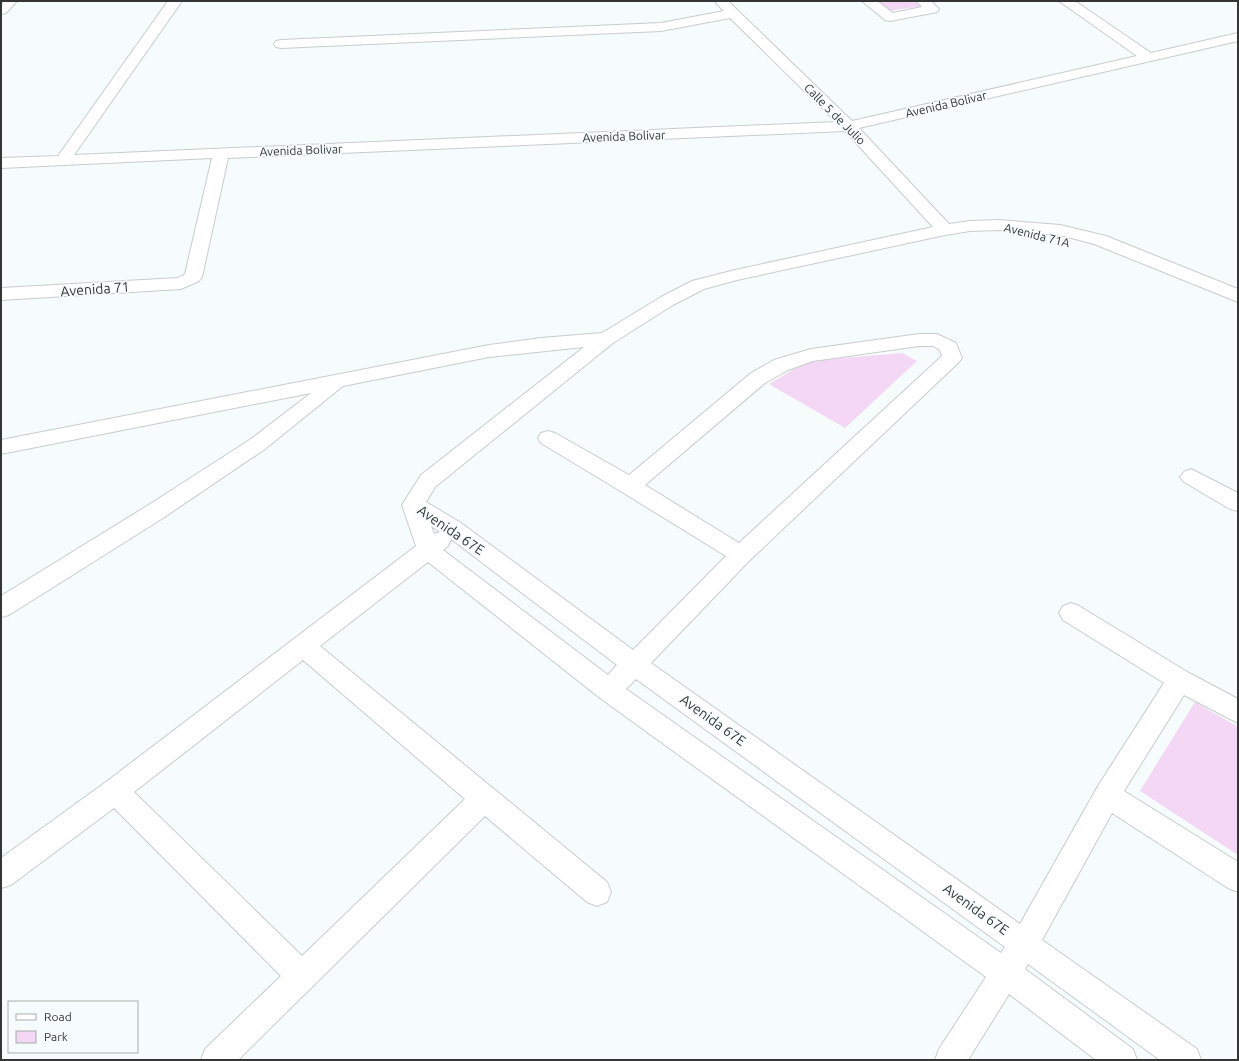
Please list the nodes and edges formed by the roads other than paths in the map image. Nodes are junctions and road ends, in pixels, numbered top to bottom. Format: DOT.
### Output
graph roads {
  1 [pos="10,1"];
  2 [pos="175,1"];
  3 [pos="721,1"];
  4 [pos="869,1"];
  5 [pos="923,1"];
  6 [pos="1066,1"];
  7 [pos="1,10"];
  8 [pos="734,13"];
  9 [pos="1238,37"];
  10 [pos="281,44"];
  11 [pos="1149,58"];
  12 [pos="849,126"];
  13 [pos="221,153"];
  14 [pos="63,160"];
  15 [pos="1,163"];
  16 [pos="999,225"];
  17 [pos="945,230"];
  18 [pos="1,294"];
  19 [pos="1238,296"];
  20 [pos="1238,311"];
  21 [pos="606,338"];
  22 [pos="339,381"];
  23 [pos="548,438"];
  24 [pos="1,447"];
  25 [pos="1191,478"];
  26 [pos="630,486"];
  27 [pos="1238,503"];
  28 [pos="413,505"];
  29 [pos="453,529"];
  30 [pos="428,550"];
  31 [pos="741,555"];
  32 [pos="1,608"];
  33 [pos="1071,613"];
  34 [pos="302,645"];
  35 [pos="634,664"];
  36 [pos="1180,680"];
  37 [pos="609,690"];
  38 [pos="1238,712"];
  39 [pos="115,791"];
  40 [pos="1108,795"];
  41 [pos="484,799"];
  42 [pos="1,875"];
  43 [pos="1238,878"];
  44 [pos="597,892"];
  45 [pos="1024,944"];
  46 [pos="1005,973"];
  47 [pos="302,977"];
  48 [pos="216,1060"];
  49 [pos="950,1060"];
  50 [pos="1122,1060"];
  51 [pos="1186,1060"];
  1 -- 7 [label="street"];
  2 -- 14 [label="street"];
  3 -- 8 [label="street, Calle 5 de Julio"];
  4 -- 5 [label="street"];
  6 -- 11 [label="street"];
  8 -- 10 [label="street"];
  8 -- 12 [label="street, Calle 5 de Julio"];
  9 -- 11 [label="street, Avenida Bolivar"];
  11 -- 12 [label="street, Avenida Bolivar"];
  12 -- 13 [label="street, Avenida Bolivar"];
  12 -- 17 [label="street, Calle 5 de Julio"];
  13 -- 14 [label="street, Avenida Bolivar"];
  13 -- 18 [label="street, Avenida 71"];
  14 -- 15 [label="street, Avenida Bolivar"];
  16 -- 17 [label="street"];
  16 -- 19 [label="street, Avenida 71A"];
  16 -- 20 [label="street, Avenida 71A"];
  17 -- 21 [label="street"];
  21 -- 22 [label="street"];
  21 -- 28 [label="street"];
  22 -- 24 [label="street"];
  22 -- 32 [label="street"];
  23 -- 26 [label="street"];
  25 -- 27 [label="street"];
  26 -- 31 [label="street"];
  26 -- 31 [label="street"];
  28 -- 29 [label="street, Avenida 67E"];
  28 -- 30 [label="street, Avenida 67E"];
  29 -- 30 [label="street"];
  29 -- 35 [label="street, Avenida 67E"];
  30 -- 34 [label="street"];
  30 -- 37 [label="street, Avenida 67E"];
  31 -- 35 [label="street"];
  33 -- 36 [label="street"];
  34 -- 39 [label="street"];
  34 -- 41 [label="street"];
  35 -- 37 [label="street"];
  35 -- 45 [label="street, Avenida 67E"];
  36 -- 38 [label="street"];
  36 -- 40 [label="street"];
  37 -- 46 [label="street, Avenida 67E"];
  39 -- 42 [label="street"];
  39 -- 47 [label="street"];
  40 -- 43 [label="street"];
  40 -- 45 [label="street"];
  41 -- 44 [label="street"];
  41 -- 47 [label="street"];
  45 -- 46 [label="street"];
  45 -- 51 [label="street, Avenida 67E"];
  46 -- 49 [label="street"];
  46 -- 50 [label="street, Avenida 67E"];
  47 -- 48 [label="street"];
}
